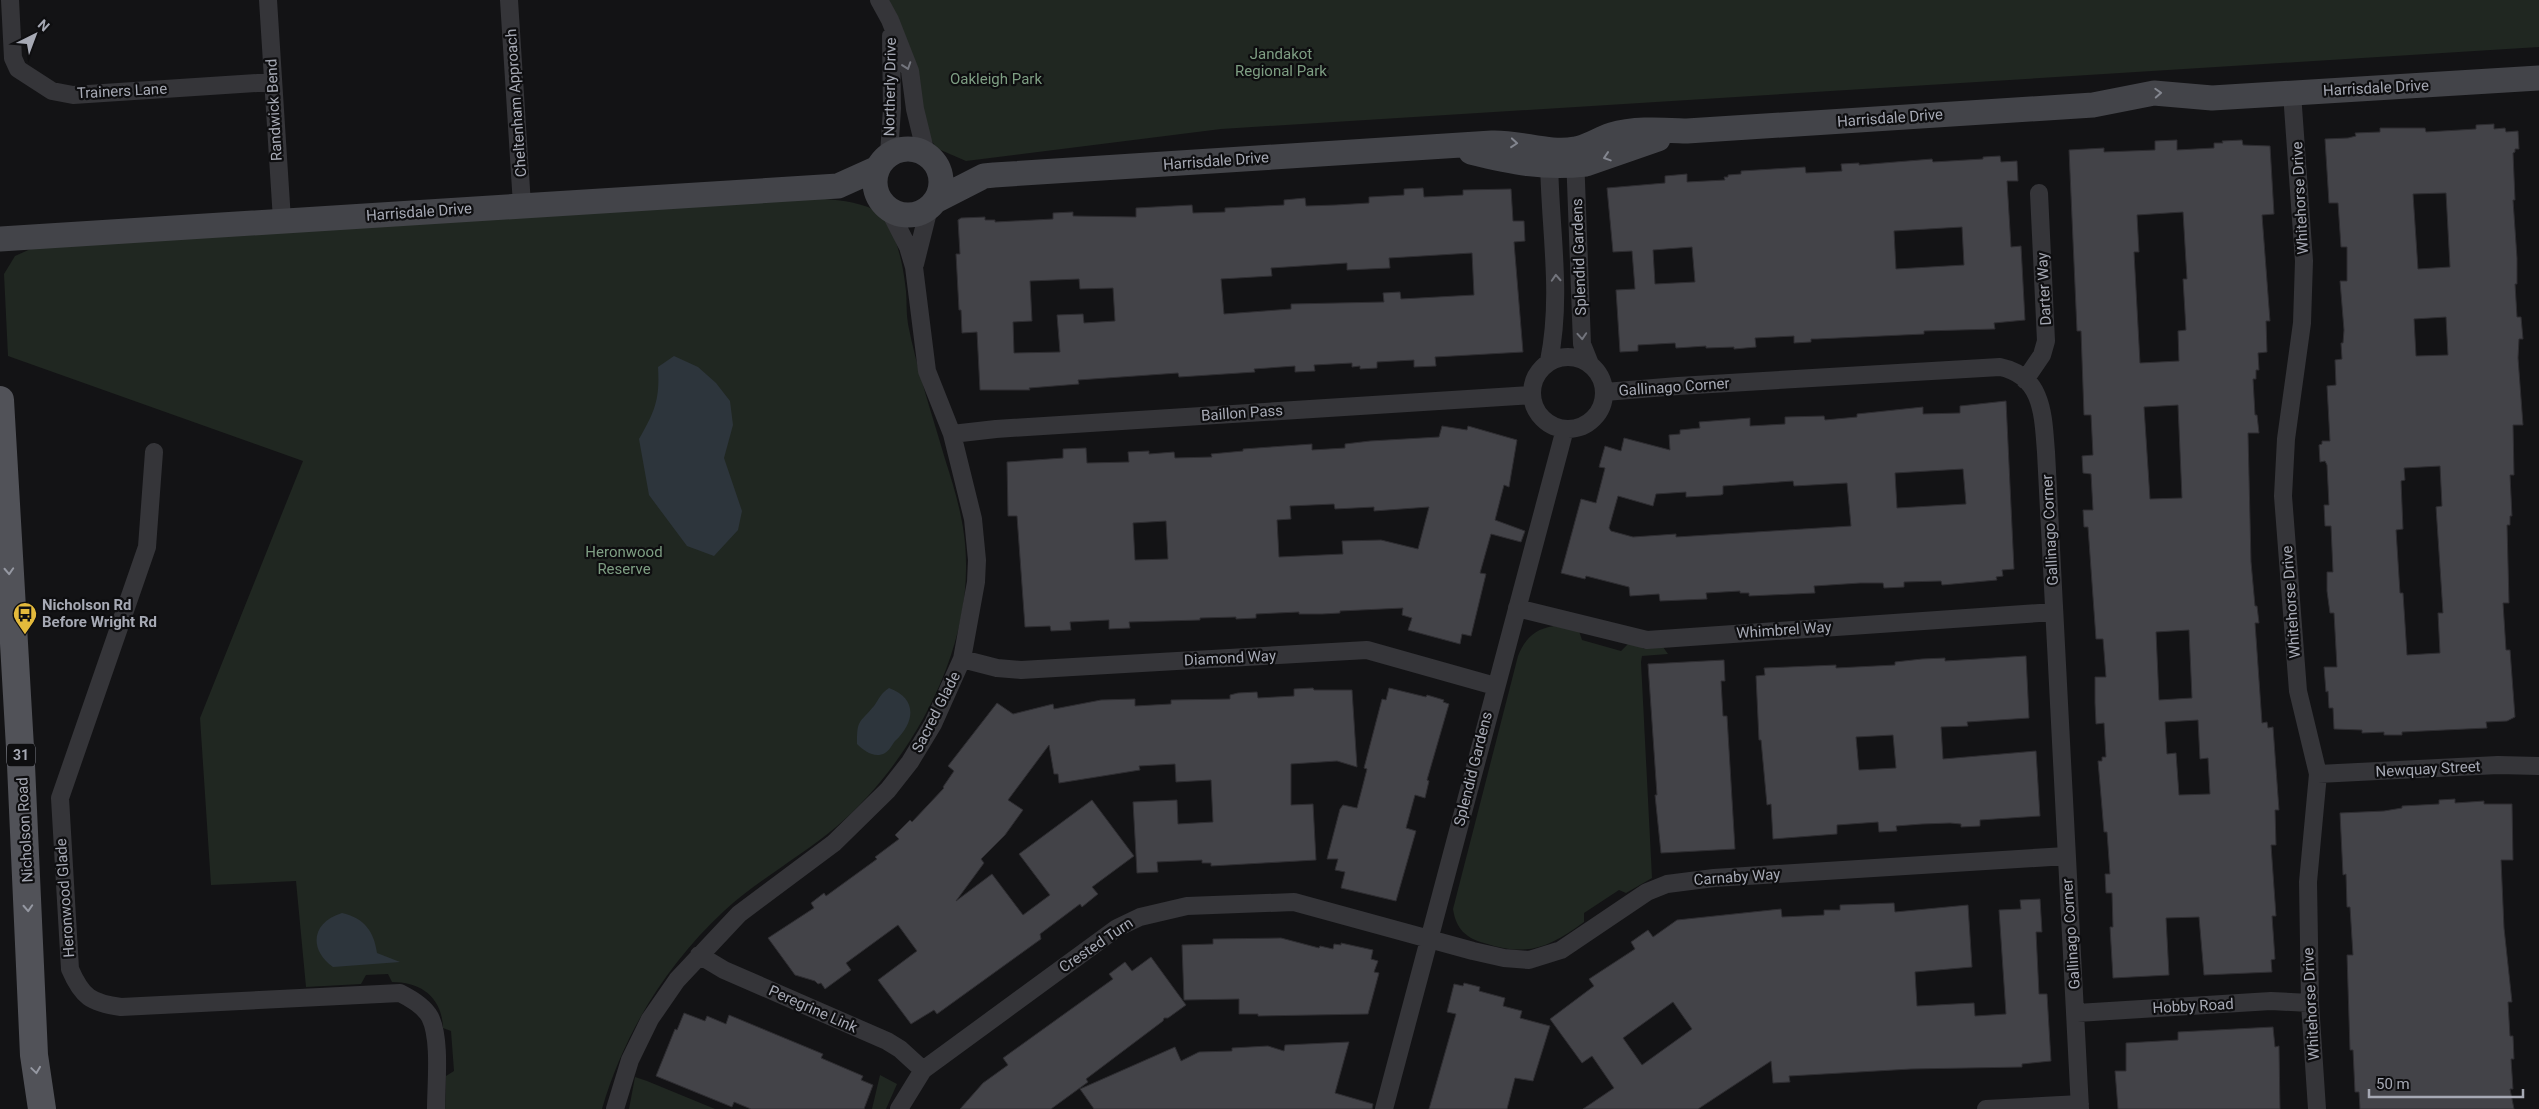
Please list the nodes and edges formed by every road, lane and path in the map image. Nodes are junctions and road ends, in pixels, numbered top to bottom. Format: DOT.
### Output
graph roads {
  1 [pos="10,0"];
  2 [pos="268,0"];
  3 [pos="509,0"];
  4 [pos="880,0"];
  5 [pos="890,20"];
  6 [pos="2539,78"];
  7 [pos="273,82"];
  8 [pos="2292,93"];
  9 [pos="1574,157"];
  10 [pos="1549,158"];
  11 [pos="932,160"];
  12 [pos="883,161"];
  13 [pos="984,176"];
  14 [pos="838,186"];
  15 [pos="2039,193"];
  16 [pos="884,204"];
  17 [pos="933,204"];
  18 [pos="522,205"];
  19 [pos="282,220"];
  20 [pos="0,239"];
  21 [pos="914,266"];
  22 [pos="1549,361"];
  23 [pos="1590,364"];
  24 [pos="2025,380"];
  25 [pos="1605,392"];
  26 [pos="1532,394"];
  27 [pos="0,400"];
  28 [pos="1565,429"];
  29 [pos="952,434"];
  30 [pos="154,452"];
  31 [pos="1518,608"];
  32 [pos="2054,612"];
  33 [pos="962,659"];
  34 [pos="1495,686"];
  35 [pos="2539,766"];
  36 [pos="2318,774"];
  37 [pos="2066,856"];
  38 [pos="1430,938"];
  39 [pos="699,955"];
  40 [pos="2310,1002"];
  41 [pos="2076,1013"];
  42 [pos="923,1070"];
  43 [pos="2080,1107"];
  44 [pos="42,1109"];
  45 [pos="436,1109"];
  46 [pos="615,1109"];
  47 [pos="900,1109"];
  48 [pos="1384,1109"];
  49 [pos="1986,1109"];
  50 [pos="2317,1109"];
  1 -- 7 [label="street, Trainers Lane"];
  2 -- 7 [label="street, Randwick Bend"];
  3 -- 18 [label="street, Cheltenham Approach"];
  4 -- 5 [label="street, Northerly Drive"];
  5 -- 11 [label="street, Northerly Drive, one-way"];
  5 -- 12 [label="street, Northerly Drive"];
  6 -- 8 [label="street, Harrisdale Drive"];
  7 -- 19 [label="street, Randwick Bend"];
  8 -- 9 [label="street, Harrisdale Drive"];
  8 -- 36 [label="street, Whitehorse Drive"];
  9 -- 10 [label="street, Harrisdale Drive"];
  9 -- 23 [label="street, Splendid Gardens, one-way"];
  10 -- 13 [label="street, Harrisdale Drive"];
  22 -- 10 [label="street, Splendid Gardens, one-way"];
  11 -- 12 [label="street"];
  11 -- 13 [label="street, Harrisdale Drive"];
  11 -- 17 [label="street"];
  12 -- 14 [label="street, Harrisdale Drive"];
  12 -- 16 [label="street"];
  13 -- 17 [label="street, Harrisdale Drive"];
  14 -- 16 [label="street, Harrisdale Drive"];
  14 -- 18 [label="street, Harrisdale Drive"];
  15 -- 24 [label="street, Darter Way"];
  16 -- 17 [label="street"];
  16 -- 21 [label="street, Sacred Glade"];
  17 -- 21 [label="street, Sacred Glade"];
  18 -- 19 [label="street, Harrisdale Drive"];
  19 -- 20 [label="street, Harrisdale Drive"];
  21 -- 29 [label="street, Sacred Glade"];
  22 -- 23 [label="street"];
  22 -- 26 [label="street"];
  23 -- 25 [label="street"];
  24 -- 25 [label="street, Gallinago Corner"];
  24 -- 32 [label="street, Gallinago Corner"];
  25 -- 28 [label="street"];
  26 -- 28 [label="street"];
  26 -- 29 [label="street, Baillon Pass"];
  27 -- 44 [label="main road, Nicholson Road / 31, one-way"];
  28 -- 31 [label="street, Splendid Gardens"];
  29 -- 33 [label="street, Sacred Glade"];
  30 -- 45 [label="street, Heronwood Glade"];
  31 -- 32 [label="street, Whimbrel Way"];
  31 -- 34 [label="street, Splendid Gardens"];
  32 -- 37 [label="street, Gallinago Corner"];
  33 -- 34 [label="street, Diamond Way"];
  33 -- 39 [label="street, Sacred Glade"];
  34 -- 38 [label="street, Splendid Gardens"];
  35 -- 36 [label="street, Newquay Street"];
  36 -- 40 [label="street, Whitehorse Drive"];
  37 -- 38 [label="street, Carnaby Way"];
  37 -- 41 [label="street, Gallinago Corner"];
  38 -- 42 [label="street, Crested Turn"];
  38 -- 48 [label="street, Splendid Gardens"];
  39 -- 42 [label="street, Peregrine Link"];
  39 -- 46 [label="street, Sacred Glade"];
  40 -- 41 [label="street, Hobby Road"];
  40 -- 50 [label="street, Whitehorse Drive"];
  41 -- 43 [label="street, Gallinago Corner"];
  42 -- 47 [label="street, Crested Turn"];
  43 -- 49 [label="street"];
}
